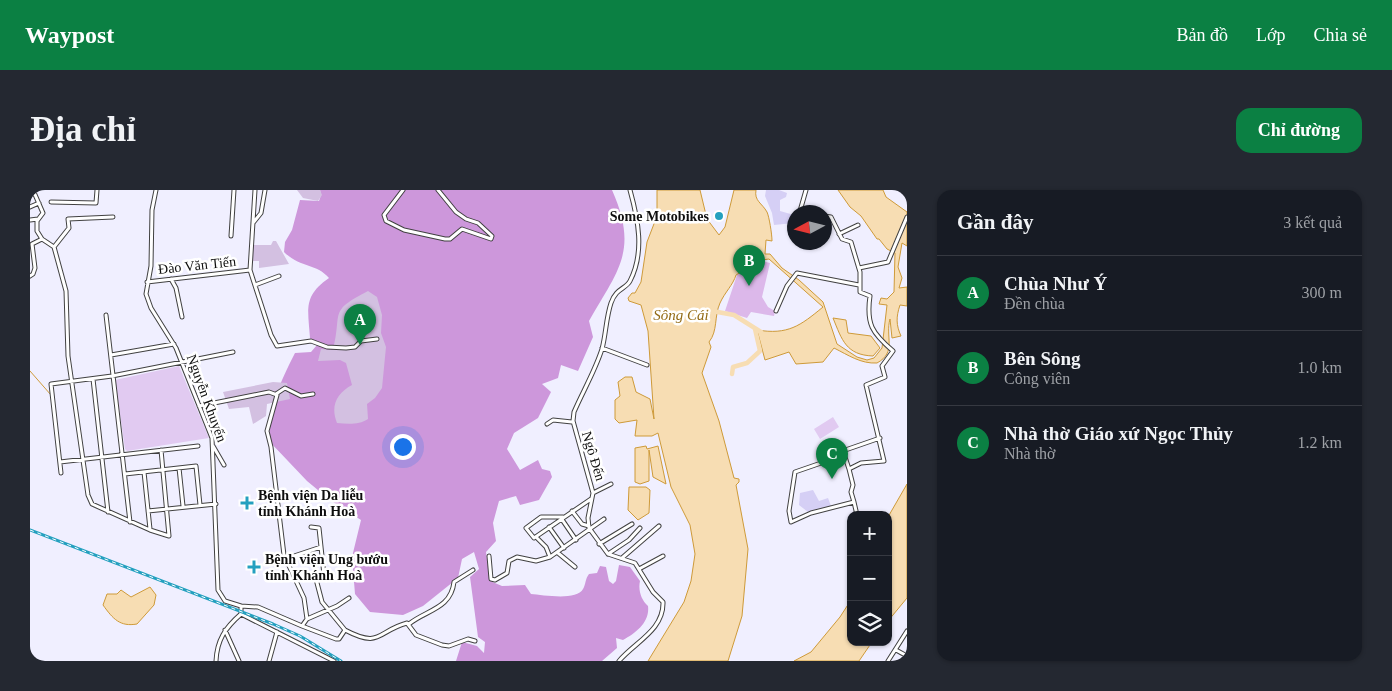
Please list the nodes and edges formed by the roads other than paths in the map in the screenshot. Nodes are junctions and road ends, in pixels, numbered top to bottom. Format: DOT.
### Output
graph roads {
  1 [pos="33,190"];
  2 [pos="97,190"];
  3 [pos="156,190"];
  4 [pos="234,190"];
  5 [pos="255,190"];
  6 [pos="265,190"];
  7 [pos="403,190"];
  8 [pos="438,190"];
  9 [pos="630,190"];
  10 [pos="806,190"];
  11 [pos="51,202"];
  12 [pos="39,203"];
  13 [pos="802,205"];
  14 [pos="30,207"];
  15 [pos="113,217"];
  16 [pos="907,217"];
  17 [pos="38,219"];
  18 [pos="832,219"];
  19 [pos="30,220"];
  20 [pos="253,224"];
  21 [pos="858,225"];
  22 [pos="840,234"];
  23 [pos="231,236"];
  24 [pos="42,239"];
  25 [pos="54,247"];
  26 [pos="859,268"];
  27 [pos="250,270"];
  28 [pos="30,276"];
  29 [pos="279,276"];
  30 [pos="171,279"];
  31 [pos="147,282"];
  32 [pos="255,285"];
  33 [pos="860,285"];
  34 [pos="776,311"];
  35 [pos="106,315"];
  36 [pos="182,317"];
  37 [pos="377,339"];
  38 [pos="174,344"];
  39 [pos="602,348"];
  40 [pos="233,352"];
  41 [pos="111,355"];
  42 [pos="182,363"];
  43 [pos="647,365"];
  44 [pos="113,376"];
  45 [pos="93,379"];
  46 [pos="73,381"];
  47 [pos="276,394"];
  48 [pos="313,394"];
  49 [pos="199,406"];
  50 [pos="573,422"];
  51 [pos="547,424"];
  52 [pos="880,438"];
  53 [pos="198,446"];
  54 [pos="213,446"];
  55 [pos="161,450"];
  56 [pos="843,451"];
  57 [pos="122,454"];
  58 [pos="102,457"];
  59 [pos="83,459"];
  60 [pos="60,462"];
  61 [pos="224,465"];
  62 [pos="179,468"];
  63 [pos="163,469"];
  64 [pos="849,469"];
  65 [pos="144,472"];
  66 [pos="61,473"];
  67 [pos="125,474"];
  68 [pos="610,484"];
  69 [pos="594,494"];
  70 [pos="590,499"];
  71 [pos="854,502"];
  72 [pos="216,504"];
  73 [pos="200,505"];
  74 [pos="183,506"];
  75 [pos="167,509"];
  76 [pos="148,511"];
  77 [pos="572,511"];
  78 [pos="856,511"];
  79 [pos="108,512"];
  80 [pos="562,518"];
  81 [pos="604,519"];
  82 [pos="130,522"];
  83 [pos="632,524"];
  84 [pos="311,526"];
  85 [pos="659,526"];
  86 [pos="549,527"];
  87 [pos="590,528"];
  88 [pos="640,528"];
  89 [pos="150,530"];
  90 [pos="534,538"];
  91 [pos="576,540"];
  92 [pos="599,544"];
  93 [pos="321,547"];
  94 [pos="564,548"];
  95 [pos="558,553"];
  96 [pos="608,554"];
  97 [pos="489,556"];
  98 [pos="663,556"];
  99 [pos="550,557"];
  100 [pos="622,558"];
  101 [pos="285,559"];
  102 [pos="575,567"];
  103 [pos="639,569"];
  104 [pos="473,570"];
  105 [pos="349,598"];
  106 [pos="241,606"];
  107 [pos="327,610"];
  108 [pos="241,614"];
  109 [pos="307,619"];
  110 [pos="408,624"];
  111 [pos="302,626"];
  112 [pos="225,630"];
  113 [pos="345,630"];
  114 [pos="907,631"];
  115 [pos="278,632"];
  116 [pos="474,640"];
  117 [pos="896,650"];
  118 [pos="907,656"];
  119 [pos="216,661"];
  120 [pos="240,661"];
  121 [pos="269,661"];
  122 [pos="334,661"];
  123 [pos="619,661"];
  124 [pos="888,661"];
  1 -- 12 [label="street"];
  2 -- 11 [label="street"];
  3 -- 31 [label="street, Nguyễn Khuyến"];
  4 -- 23 [label="street"];
  5 -- 20 [label="street"];
  6 -- 20 [label="street"];
  7 -- 8 [label="street"];
  9 -- 39 [label="street, Ngô Đến"];
  10 -- 13 [label="street"];
  12 -- 14 [label="street"];
  12 -- 17 [label="street"];
  15 -- 25 [label="street"];
  16 -- 26 [label="street"];
  17 -- 19 [label="street"];
  17 -- 24 [label="street"];
  18 -- 22 [label="street"];
  20 -- 27 [label="street"];
  21 -- 22 [label="street"];
  22 -- 26 [label="street"];
  24 -- 25 [label="street"];
  24 -- 28 [label="street"];
  25 -- 46 [label="street"];
  26 -- 33 [label="street"];
  27 -- 30 [label="street, Đào Văn Tiến"];
  27 -- 32 [label="street"];
  29 -- 32 [label="street"];
  30 -- 31 [label="street, Đào Văn Tiến"];
  30 -- 36 [label="street"];
  31 -- 38 [label="street, Nguyễn Khuyến"];
  32 -- 37 [label="street"];
  33 -- 34 [label="street"];
  33 -- 52 [label="street"];
  35 -- 41 [label="street"];
  38 -- 41 [label="street"];
  38 -- 42 [label="street, Nguyễn Khuyến"];
  39 -- 43 [label="street"];
  39 -- 50 [label="street, Ngô Đến"];
  40 -- 42 [label="street"];
  41 -- 44 [label="street"];
  42 -- 44 [label="street"];
  42 -- 49 [label="street, Nguyễn Khuyến"];
  44 -- 45 [label="street"];
  44 -- 57 [label="street"];
  45 -- 46 [label="street"];
  45 -- 58 [label="street"];
  46 -- 59 [label="street"];
  46 -- 60 [label="street"];
  47 -- 48 [label="street"];
  47 -- 49 [label="street"];
  47 -- 101 [label="street"];
  49 -- 54 [label="street, Nguyễn Khuyến"];
  50 -- 51 [label="street"];
  50 -- 69 [label="street, Ngô Đến"];
  52 -- 56 [label="street"];
  52 -- 64 [label="street"];
  53 -- 55 [label="street"];
  54 -- 61 [label="street"];
  54 -- 72 [label="street, Nguyễn Khuyến"];
  55 -- 57 [label="street"];
  55 -- 63 [label="street"];
  56 -- 64 [label="street"];
  56 -- 71 [label="street"];
  57 -- 58 [label="street"];
  57 -- 67 [label="street"];
  58 -- 59 [label="street"];
  58 -- 79 [label="street"];
  59 -- 60 [label="street"];
  59 -- 79 [label="street"];
  60 -- 66 [label="street"];
  62 -- 63 [label="street"];
  62 -- 73 [label="street"];
  62 -- 74 [label="street"];
  63 -- 65 [label="street"];
  63 -- 75 [label="street"];
  64 -- 71 [label="street"];
  65 -- 67 [label="street"];
  65 -- 76 [label="street"];
  67 -- 82 [label="street"];
  68 -- 69 [label="street"];
  69 -- 70 [label="street, Ngô Đến"];
  70 -- 77 [label="street"];
  70 -- 87 [label="street, Ngô Đến"];
  71 -- 78 [label="street"];
  72 -- 73 [label="street"];
  72 -- 106 [label="street, Nguyễn Khuyến"];
  73 -- 74 [label="street"];
  74 -- 75 [label="street"];
  75 -- 76 [label="street"];
  75 -- 89 [label="street"];
  76 -- 89 [label="street"];
  77 -- 80 [label="street"];
  77 -- 87 [label="street"];
  79 -- 82 [label="street"];
  80 -- 86 [label="street"];
  80 -- 90 [label="street"];
  80 -- 91 [label="street"];
  81 -- 87 [label="street"];
  82 -- 89 [label="street"];
  83 -- 92 [label="street"];
  84 -- 93 [label="street"];
  85 -- 100 [label="street"];
  86 -- 90 [label="street"];
  86 -- 94 [label="street"];
  87 -- 91 [label="street"];
  87 -- 92 [label="street"];
  88 -- 96 [label="street"];
  90 -- 99 [label="street"];
  91 -- 94 [label="street"];
  92 -- 96 [label="street"];
  93 -- 101 [label="street"];
  93 -- 107 [label="street"];
  94 -- 95 [label="street"];
  95 -- 99 [label="street"];
  95 -- 102 [label="street"];
  96 -- 100 [label="street"];
  97 -- 99 [label="street"];
  98 -- 103 [label="street"];
  100 -- 103 [label="street"];
  101 -- 109 [label="street"];
  103 -- 123 [label="street"];
  104 -- 110 [label="street"];
  105 -- 107 [label="street"];
  106 -- 108 [label="street"];
  106 -- 111 [label="street"];
  107 -- 109 [label="street"];
  107 -- 113 [label="street"];
  108 -- 112 [label="street"];
  108 -- 115 [label="street"];
  109 -- 111 [label="street"];
  110 -- 113 [label="street"];
  110 -- 116 [label="street"];
  111 -- 113 [label="street"];
  112 -- 119 [label="street"];
  112 -- 120 [label="street"];
  114 -- 117 [label="street"];
  115 -- 121 [label="street"];
  115 -- 122 [label="street"];
  117 -- 118 [label="street"];
  117 -- 124 [label="street"];
}
